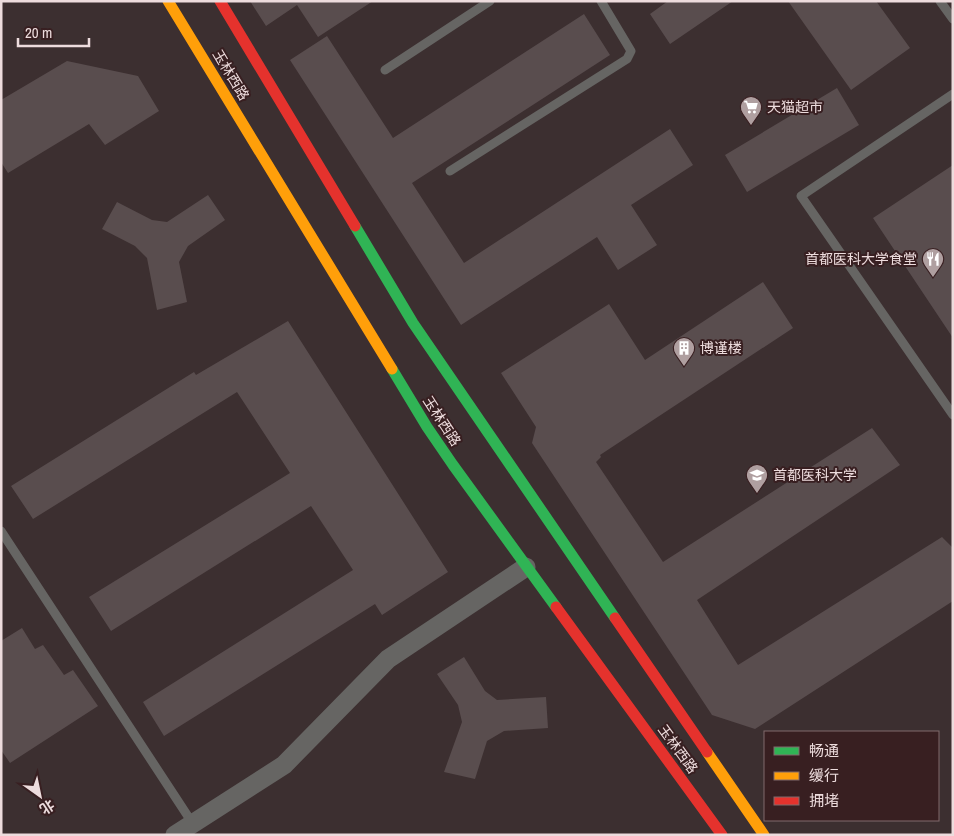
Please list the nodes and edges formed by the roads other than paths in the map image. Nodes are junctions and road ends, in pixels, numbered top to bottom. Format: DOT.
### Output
graph roads {
  1 [pos="168,1"];
  2 [pos="220,1"];
  3 [pos="490,1"];
  4 [pos="601,1"];
  5 [pos="940,1"];
  6 [pos="953,19"];
  7 [pos="385,70"];
  8 [pos="953,94"];
  9 [pos="450,171"];
  10 [pos="952,413"];
  11 [pos="1,531"];
  12 [pos="526,567"];
  13 [pos="193,824"];
  14 [pos="175,835"];
  15 [pos="722,835"];
  16 [pos="764,835"];
  1 -- 12 [label="street, 玉林西路"];
  2 -- 16 [label="street, 玉林西路"];
  3 -- 7 [label="lane"];
  4 -- 9 [label="lane"];
  5 -- 6 [label="lane"];
  8 -- 10 [label="lane"];
  11 -- 13 [label="lane"];
  12 -- 13 [label="street"];
  12 -- 15 [label="street, 玉林西路"];
  13 -- 14 [label="street"];
}
